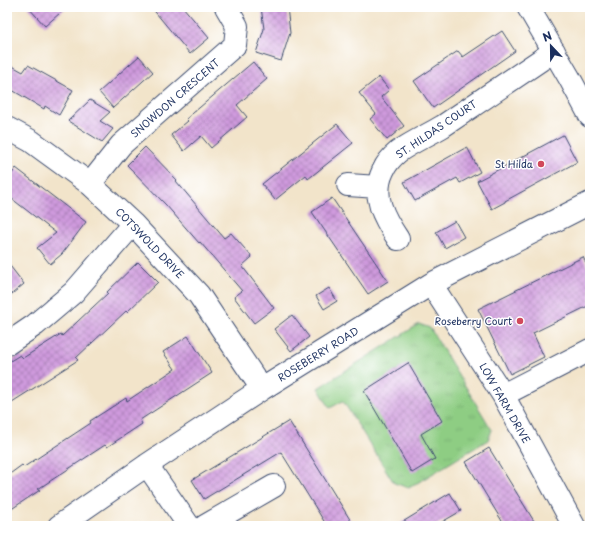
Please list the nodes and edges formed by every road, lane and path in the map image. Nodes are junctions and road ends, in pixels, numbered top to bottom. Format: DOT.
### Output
graph roads {
  1 [pos="226,7"];
  2 [pos="528,7"];
  3 [pos="554,51"];
  4 [pos="590,116"];
  5 [pos="7,128"];
  6 [pos="90,184"];
  7 [pos="348,185"];
  8 [pos="378,187"];
  9 [pos="590,203"];
  10 [pos="133,224"];
  11 [pos="398,238"];
  12 [pos="431,284"];
  13 [pos="7,344"];
  14 [pos="590,350"];
  15 [pos="262,389"];
  16 [pos="503,395"];
  17 [pos="147,465"];
  18 [pos="274,486"];
  19 [pos="59,526"];
  20 [pos="189,526"];
  21 [pos="205,526"];
  22 [pos="574,526"];
  1 -- 6 [label="street, SNOWDON CRESCENT"];
  2 -- 3 [label="street"];
  3 -- 4 [label="street"];
  3 -- 8 [label="street, ST. HILDAS COURT"];
  5 -- 6 [label="street, COTSWOLD DRIVE"];
  6 -- 10 [label="street, COTSWOLD DRIVE"];
  7 -- 8 [label="street"];
  8 -- 11 [label="street, ST. HILDAS COURT"];
  9 -- 12 [label="street, ROSEBERRY ROAD"];
  10 -- 13 [label="street"];
  10 -- 15 [label="street, COTSWOLD DRIVE"];
  12 -- 15 [label="street, ROSEBERRY ROAD"];
  12 -- 16 [label="street, LOW FARM DRIVE"];
  14 -- 16 [label="street"];
  15 -- 17 [label="street, ROSEBERRY ROAD"];
  16 -- 22 [label="street, LOW FARM DRIVE"];
  17 -- 19 [label="street, ROSEBERRY ROAD"];
  17 -- 20 [label="street"];
  18 -- 21 [label="street"];
}
